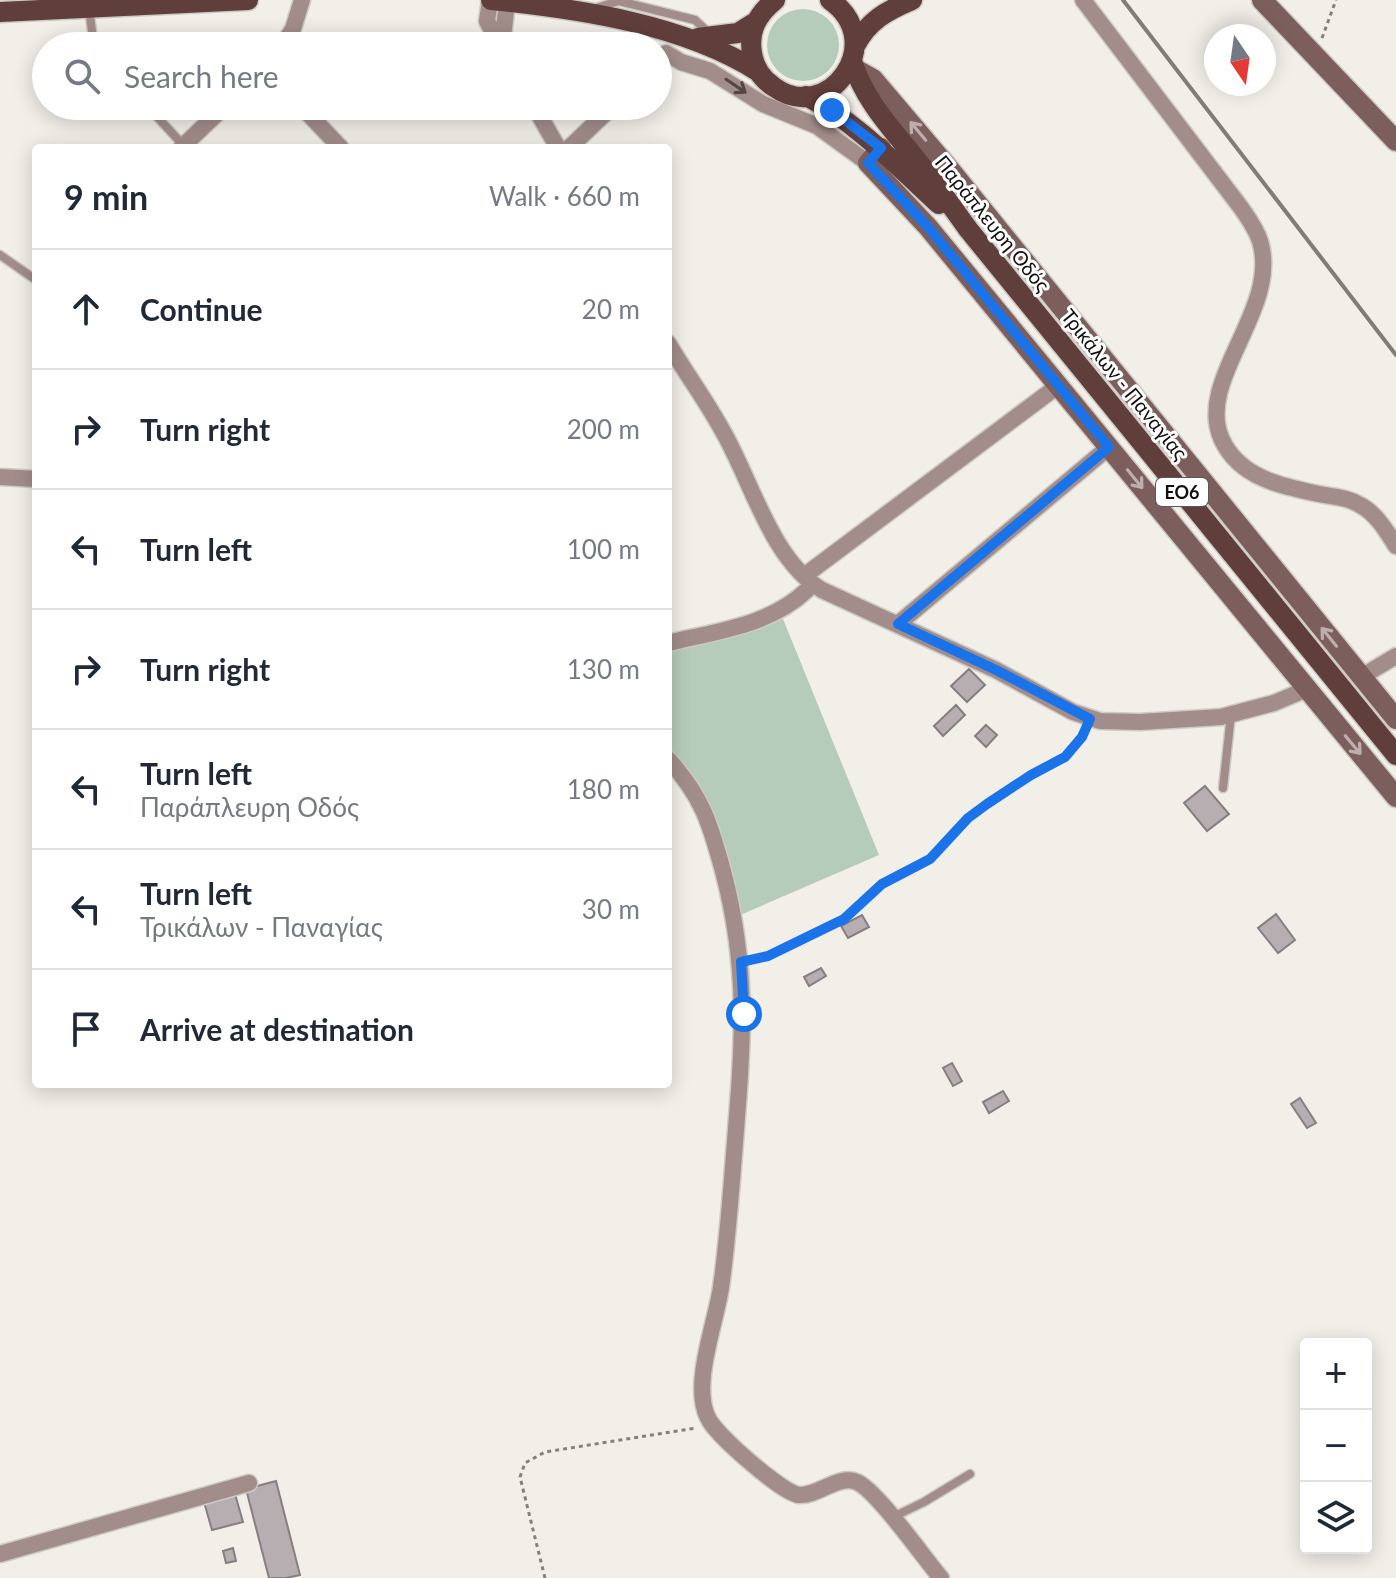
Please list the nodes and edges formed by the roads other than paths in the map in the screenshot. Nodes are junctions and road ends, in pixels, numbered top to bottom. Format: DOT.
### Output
graph roads {
  1 [pos="248,0"];
  2 [pos="302,0"];
  3 [pos="499,0"];
  4 [pos="830,0"];
  5 [pos="912,0"];
  6 [pos="1083,0"];
  7 [pos="1262,0"];
  8 [pos="613,1"];
  9 [pos="172,2"];
  10 [pos="89,8"];
  11 [pos="761,9"];
  12 [pos="0,12"];
  13 [pos="584,13"];
  14 [pos="92,32"];
  15 [pos="291,32"];
  16 [pos="500,32"];
  17 [pos="666,32"];
  18 [pos="672,33"];
  19 [pos="704,38"];
  20 [pos="854,59"];
  21 [pos="672,61"];
  22 [pos="759,72"];
  23 [pos="806,96"];
  24 [pos="159,120"];
  25 [pos="211,120"];
  26 [pos="314,120"];
  27 [pos="542,120"];
  28 [pos="598,120"];
  29 [pos="1396,141"];
  30 [pos="180,144"];
  31 [pos="186,144"];
  32 [pos="337,144"];
  33 [pos="556,144"];
  34 [pos="573,144"];
  35 [pos="874,156"];
  36 [pos="968,229"];
  37 [pos="0,255"];
  38 [pos="32,277"];
  39 [pos="672,349"];
  40 [pos="1059,385"];
  41 [pos="1109,447"];
  42 [pos="0,477"];
  43 [pos="32,479"];
  44 [pos="1396,546"];
  45 [pos="805,583"];
  46 [pos="898,624"];
  47 [pos="672,642"];
  48 [pos="1396,656"];
  49 [pos="1361,677"];
  50 [pos="1307,689"];
  51 [pos="1231,715"];
  52 [pos="1396,719"];
  53 [pos="1396,755"];
  54 [pos="672,764"];
  55 [pos="1223,788"];
  56 [pos="1396,797"];
  57 [pos="970,1474"];
  58 [pos="249,1483"];
  59 [pos="892,1518"];
  60 [pos="0,1554"];
  61 [pos="941,1578"];
  1 -- 9 [label="main road"];
  2 -- 15 [label="street"];
  3 -- 13 [label="main road, ΕΟ6"];
  3 -- 16 [label="street"];
  4 -- 20 [label="main road, ΕΟ6"];
  5 -- 20 [label="main road"];
  6 -- 44 [label="street"];
  7 -- 29 [label="street"];
  8 -- 13 [label="lane"];
  8 -- 19 [label="lane"];
  9 -- 10 [label="main road"];
  10 -- 12 [label="main road"];
  10 -- 14 [label="lane"];
  11 -- 19 [label="main road"];
  11 -- 22 [label="main road"];
  13 -- 17 [label="main road, ΕΟ6"];
  18 -- 19 [label="main road, ΕΟ6"];
  19 -- 22 [label="main road, ΕΟ6"];
  20 -- 23 [label="main road"];
  20 -- 36 [label="main road, Τρικάλων - Παναγίας / ΕΟ6"];
  49 -- 20 [label="street, Παράπλευρη Οδός, one-way"];
  21 -- 35 [label="street, one-way"];
  22 -- 23 [label="main road, ΕΟ6"];
  23 -- 35 [label="main road, Τρικάλων - Παναγίας / ΕΟ6"];
  24 -- 30 [label="lane"];
  25 -- 31 [label="street"];
  26 -- 32 [label="street"];
  27 -- 33 [label="street"];
  28 -- 34 [label="street"];
  35 -- 36 [label="main road, Τρικάλων - Παναγίας / ΕΟ6"];
  35 -- 40 [label="street"];
  36 -- 53 [label="main road, Τρικάλων - Παναγίας / ΕΟ6"];
  37 -- 38 [label="lane"];
  39 -- 45 [label="street"];
  40 -- 41 [label="street"];
  40 -- 45 [label="street"];
  41 -- 46 [label="street"];
  41 -- 50 [label="street, one-way"];
  42 -- 43 [label="street"];
  45 -- 46 [label="street"];
  45 -- 47 [label="street"];
  46 -- 51 [label="street"];
  48 -- 49 [label="street"];
  49 -- 52 [label="street, Παράπλευρη Οδός"];
  50 -- 51 [label="street"];
  50 -- 56 [label="street, one-way"];
  51 -- 55 [label="lane"];
  54 -- 59 [label="street"];
  57 -- 59 [label="lane"];
  58 -- 60 [label="street"];
  59 -- 61 [label="street"];
}
